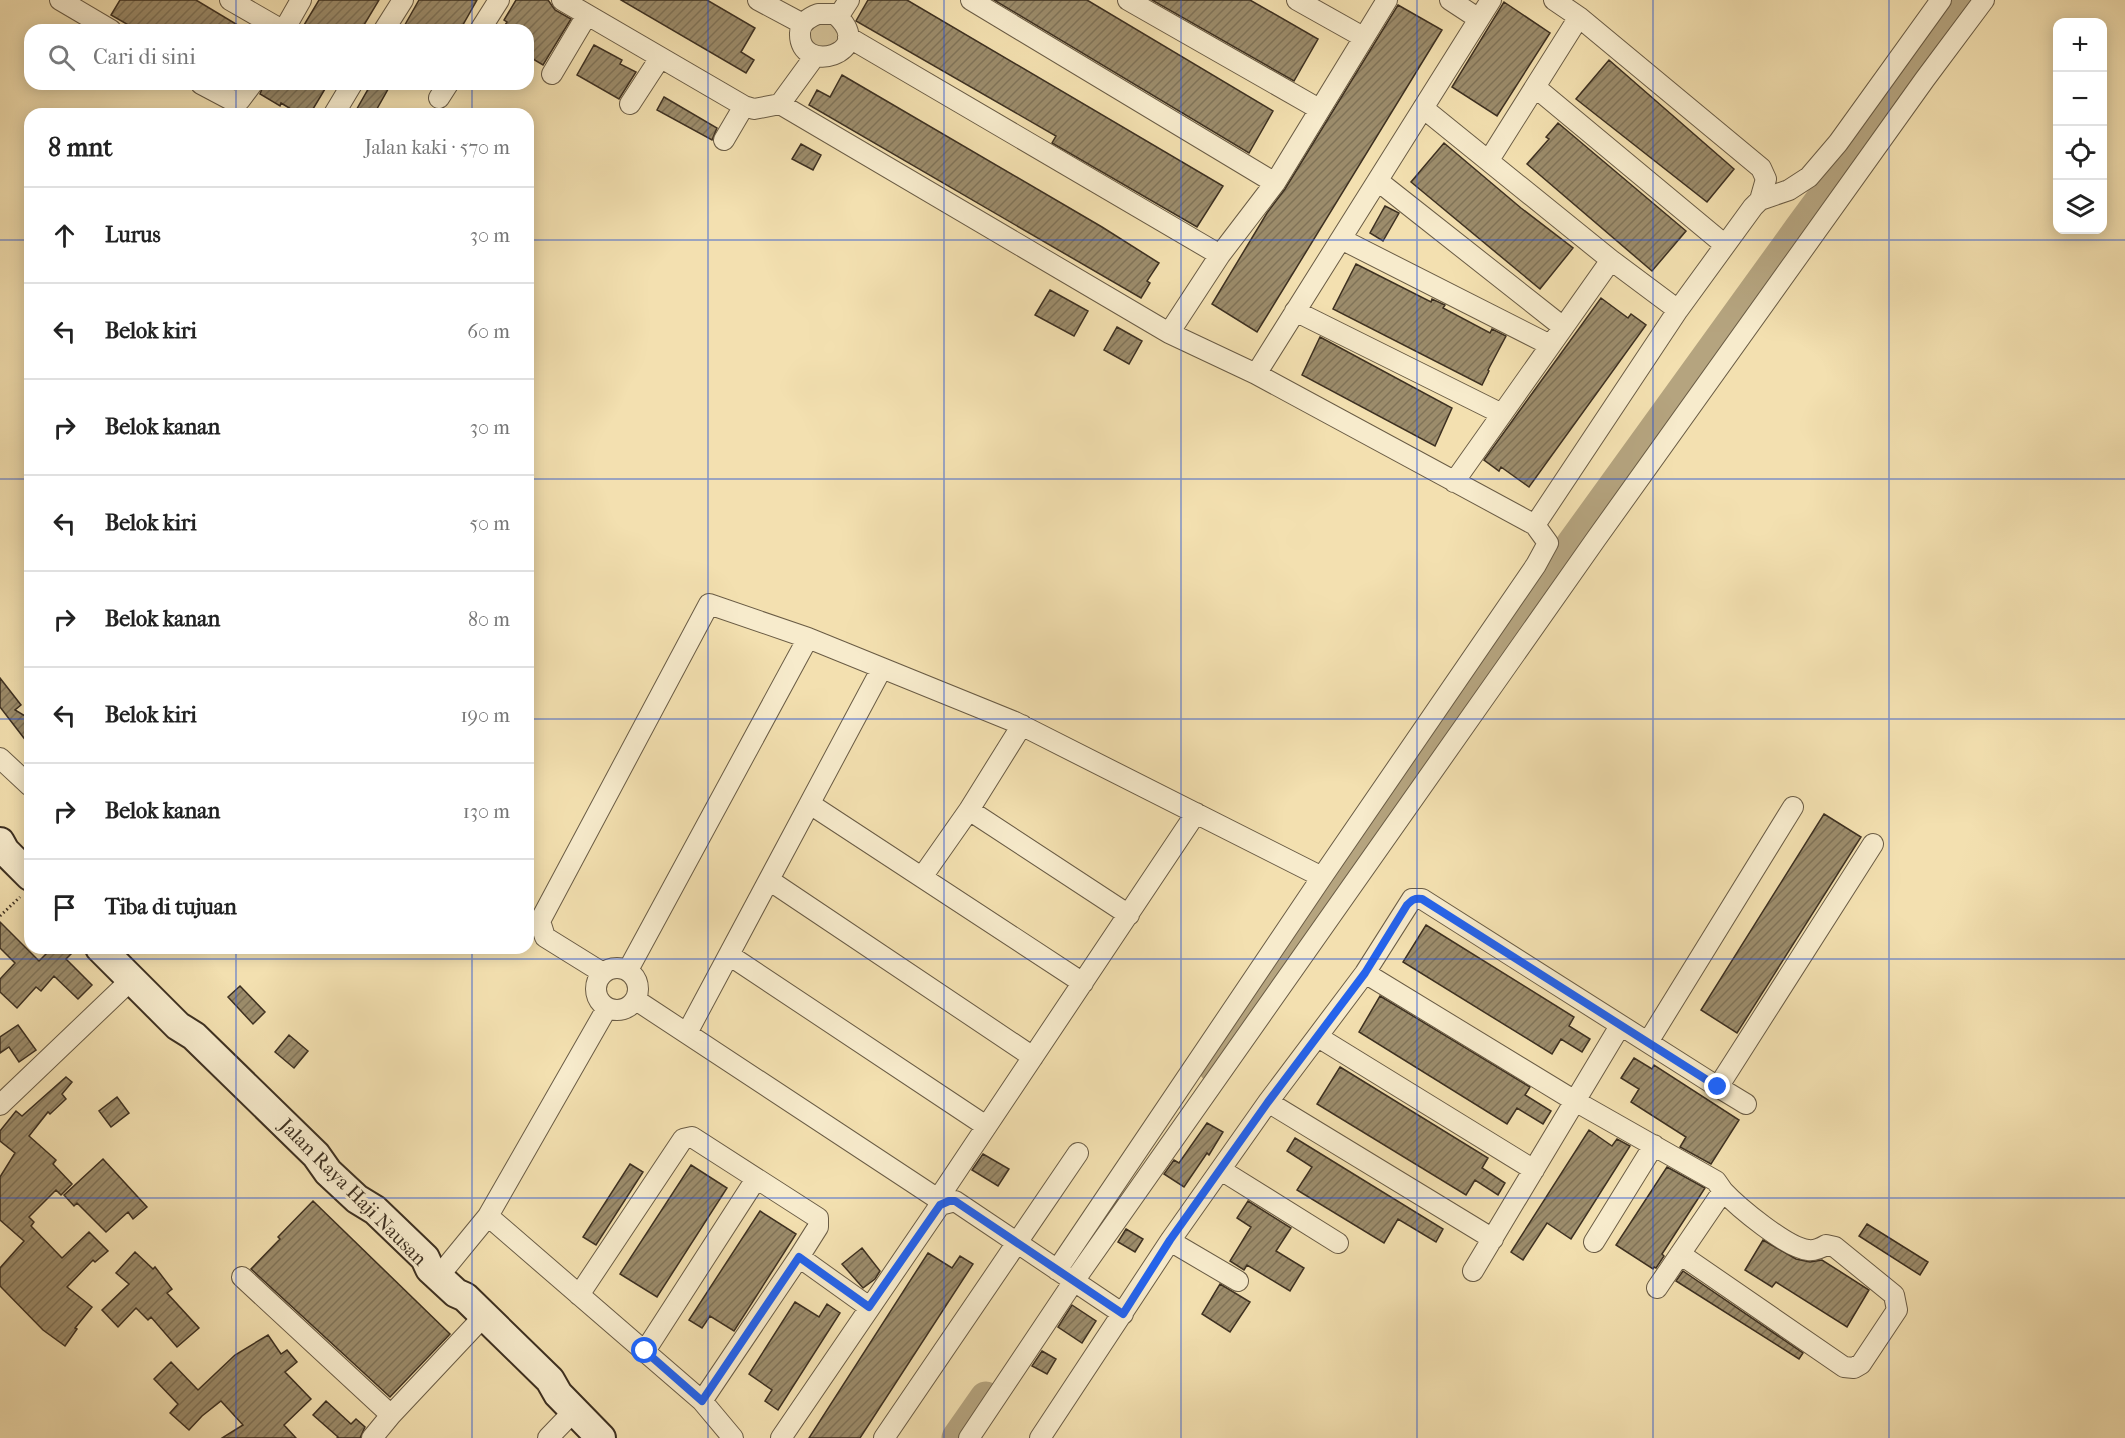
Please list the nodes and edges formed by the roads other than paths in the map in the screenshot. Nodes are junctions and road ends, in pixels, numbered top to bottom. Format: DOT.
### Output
graph roads {
  1 [pos="60,0"];
  2 [pos="230,0"];
  3 [pos="301,0"];
  4 [pos="403,0"];
  5 [pos="499,0"];
  6 [pos="562,0"];
  7 [pos="758,0"];
  8 [pos="849,0"];
  9 [pos="971,0"];
  10 [pos="1128,0"];
  11 [pos="1297,0"];
  12 [pos="1387,0"];
  13 [pos="1450,0"];
  14 [pos="1491,0"];
  15 [pos="1554,0"];
  16 [pos="1941,0"];
  17 [pos="1984,0"];
  18 [pos="587,15"];
  19 [pos="838,17"];
  20 [pos="1579,17"];
  21 [pos="1479,20"];
  22 [pos="101,24"];
  23 [pos="272,24"];
  24 [pos="287,24"];
  25 [pos="388,24"];
  26 [pos="484,24"];
  27 [pos="803,24"];
  28 [pos="848,37"];
  29 [pos="1363,37"];
  30 [pos="815,56"];
  31 [pos="660,58"];
  32 [pos="552,74"];
  33 [pos="1535,87"];
  34 [pos="212,90"];
  35 [pos="248,90"];
  36 [pos="348,90"];
  37 [pos="630,104"];
  38 [pos="780,104"];
  39 [pos="744,106"];
  40 [pos="338,108"];
  41 [pos="1423,108"];
  42 [pos="1319,110"];
  43 [pos="724,140"];
  44 [pos="1489,160"];
  45 [pos="1378,181"];
  46 [pos="1275,183"];
  47 [pos="1760,200"];
  48 [pos="1341,239"];
  49 [pos="1725,245"];
  50 [pos="1220,255"];
  51 [pos="1611,260"];
  52 [pos="1678,310"];
  53 [pos="1295,311"];
  54 [pos="1563,327"];
  55 [pos="1169,333"];
  56 [pos="1550,345"];
  57 [pos="1256,374"];
  58 [pos="1502,414"];
  59 [pos="1454,482"];
  60 [pos="1535,525"];
  61 [pos="808,639"];
  62 [pos="882,668"];
  63 [pos="1022,725"];
  64 [pos="0,758"];
  65 [pos="24,780"];
  66 [pos="810,804"];
  67 [pos="1793,807"];
  68 [pos="969,810"];
  69 [pos="1196,813"];
  70 [pos="0,842"];
  71 [pos="1873,844"];
  72 [pos="922,877"];
  73 [pos="1322,877"];
  74 [pos="24,880"];
  75 [pos="769,880"];
  76 [pos="1129,915"];
  77 [pos="729,955"];
  78 [pos="118,959"];
  79 [pos="628,970"];
  80 [pos="603,973"];
  81 [pos="1365,973"];
  82 [pos="1083,983"];
  83 [pos="636,1000"];
  84 [pos="607,1008"];
  85 [pos="1620,1026"];
  86 [pos="687,1033"];
  87 [pos="1318,1036"];
  88 [pos="1648,1042"];
  89 [pos="1033,1057"];
  90 [pos="1718,1087"];
  91 [pos="1575,1101"];
  92 [pos="1268,1102"];
  93 [pos="1746,1104"];
  94 [pos="0,1105"];
  95 [pos="987,1126"];
  96 [pos="1654,1145"];
  97 [pos="1078,1153"];
  98 [pos="1221,1170"];
  99 [pos="1534,1170"];
  100 [pos="756,1179"];
  101 [pos="1723,1191"];
  102 [pos="941,1201"];
  103 [pos="488,1216"];
  104 [pos="1493,1239"];
  105 [pos="1170,1240"];
  106 [pos="1016,1242"];
  107 [pos="1594,1242"];
  108 [pos="1338,1243"];
  109 [pos="1680,1254"];
  110 [pos="799,1257"];
  111 [pos="1057,1270"];
  112 [pos="1473,1271"];
  113 [pos="242,1277"];
  114 [pos="438,1277"];
  115 [pos="1074,1281"];
  116 [pos="1238,1281"];
  117 [pos="1657,1288"];
  118 [pos="579,1295"];
  119 [pos="869,1307"];
  120 [pos="1123,1314"];
  121 [pos="484,1316"];
  122 [pos="645,1351"];
  123 [pos="702,1401"];
  124 [pos="574,1411"];
  125 [pos="391,1415"];
  126 [pos="372,1438"];
  127 [pos="548,1438"];
  128 [pos="601,1438"];
  129 [pos="733,1438"];
  130 [pos="781,1438"];
  131 [pos="884,1438"];
  132 [pos="969,1438"];
  133 [pos="1040,1438"];
  1 -- 22 [label="street"];
  2 -- 23 [label="street"];
  3 -- 24 [label="street"];
  4 -- 25 [label="street"];
  5 -- 26 [label="street"];
  6 -- 18 [label="street"];
  7 -- 27 [label="street"];
  8 -- 19 [label="street"];
  9 -- 46 [label="street"];
  10 -- 42 [label="street"];
  11 -- 29 [label="street"];
  12 -- 29 [label="street"];
  13 -- 21 [label="street"];
  14 -- 21 [label="street"];
  15 -- 20 [label="street"];
  16 -- 47 [label="street"];
  17 -- 115 [label="street"];
  18 -- 31 [label="street"];
  18 -- 32 [label="street"];
  19 -- 27 [label="street"];
  19 -- 28 [label="street"];
  20 -- 33 [label="street"];
  20 -- 47 [label="street"];
  21 -- 41 [label="street"];
  27 -- 30 [label="street"];
  28 -- 30 [label="street"];
  28 -- 50 [label="street"];
  29 -- 42 [label="street"];
  30 -- 38 [label="street"];
  31 -- 37 [label="street"];
  31 -- 39 [label="street"];
  33 -- 44 [label="street"];
  33 -- 49 [label="street"];
  34 -- 35 [label="street"];
  36 -- 40 [label="street"];
  38 -- 39 [label="street"];
  38 -- 55 [label="street"];
  39 -- 43 [label="street"];
  41 -- 44 [label="street"];
  41 -- 45 [label="street"];
  42 -- 46 [label="street"];
  44 -- 51 [label="street"];
  45 -- 48 [label="street"];
  45 -- 54 [label="street"];
  46 -- 50 [label="street"];
  47 -- 49 [label="street"];
  48 -- 53 [label="street"];
  48 -- 56 [label="street"];
  49 -- 52 [label="street"];
  50 -- 55 [label="street"];
  51 -- 52 [label="street"];
  51 -- 54 [label="street"];
  52 -- 60 [label="street"];
  53 -- 57 [label="street"];
  53 -- 58 [label="street"];
  54 -- 56 [label="street"];
  55 -- 57 [label="street"];
  56 -- 58 [label="street"];
  57 -- 59 [label="street"];
  58 -- 59 [label="street"];
  59 -- 60 [label="street"];
  60 -- 73 [label="street"];
  61 -- 62 [label="street"];
  61 -- 79 [label="street"];
  61 -- 80 [label="street"];
  62 -- 63 [label="street"];
  62 -- 66 [label="street"];
  63 -- 68 [label="street"];
  63 -- 69 [label="street"];
  64 -- 65 [label="street"];
  66 -- 72 [label="street"];
  66 -- 75 [label="street"];
  67 -- 88 [label="street"];
  68 -- 72 [label="street"];
  68 -- 76 [label="street"];
  69 -- 73 [label="street"];
  69 -- 76 [label="street"];
  70 -- 74 [label="street"];
  71 -- 90 [label="street"];
  72 -- 82 [label="street"];
  73 -- 111 [label="street"];
  75 -- 77 [label="street"];
  75 -- 89 [label="street"];
  76 -- 82 [label="street"];
  77 -- 86 [label="street"];
  77 -- 95 [label="street"];
  78 -- 94 [label="street"];
  78 -- 114 [label="street, Jalan Raya Haji Nausan"];
  79 -- 80 [label="street"];
  79 -- 83 [label="street"];
  80 -- 84 [label="street"];
  81 -- 85 [label="street"];
  81 -- 87 [label="street"];
  81 -- 91 [label="street"];
  82 -- 89 [label="street"];
  83 -- 84 [label="street"];
  83 -- 86 [label="street"];
  84 -- 103 [label="street"];
  85 -- 88 [label="street"];
  85 -- 91 [label="street"];
  86 -- 102 [label="street"];
  87 -- 92 [label="street"];
  87 -- 99 [label="street"];
  88 -- 90 [label="street"];
  89 -- 95 [label="street"];
  90 -- 93 [label="street"];
  91 -- 96 [label="street"];
  91 -- 99 [label="street"];
  92 -- 98 [label="street"];
  92 -- 104 [label="street"];
  95 -- 102 [label="street"];
  96 -- 101 [label="street"];
  96 -- 107 [label="street"];
  97 -- 106 [label="street"];
  98 -- 105 [label="street"];
  98 -- 108 [label="street"];
  99 -- 104 [label="street"];
  100 -- 110 [label="street"];
  100 -- 118 [label="street"];
  100 -- 122 [label="street"];
  101 -- 109 [label="street"];
  101 -- 109 [label="street"];
  102 -- 106 [label="street"];
  102 -- 119 [label="street"];
  103 -- 114 [label="street"];
  103 -- 118 [label="street"];
  104 -- 112 [label="street"];
  105 -- 116 [label="street"];
  105 -- 120 [label="street"];
  106 -- 111 [label="street"];
  106 -- 131 [label="street"];
  109 -- 117 [label="street"];
  110 -- 119 [label="street"];
  110 -- 123 [label="street"];
  111 -- 115 [label="street"];
  113 -- 125 [label="street"];
  114 -- 121 [label="street, Jalan Raya Haji Nausan"];
  115 -- 120 [label="street"];
  115 -- 132 [label="street"];
  118 -- 122 [label="street"];
  119 -- 130 [label="street"];
  120 -- 133 [label="street"];
  121 -- 124 [label="street, Jalan Raya Haji Nausan"];
  121 -- 125 [label="street"];
  122 -- 123 [label="street"];
  123 -- 129 [label="street"];
  124 -- 127 [label="street"];
  124 -- 128 [label="street, Jalan Raya Haji Nausan"];
  125 -- 126 [label="street"];
}
